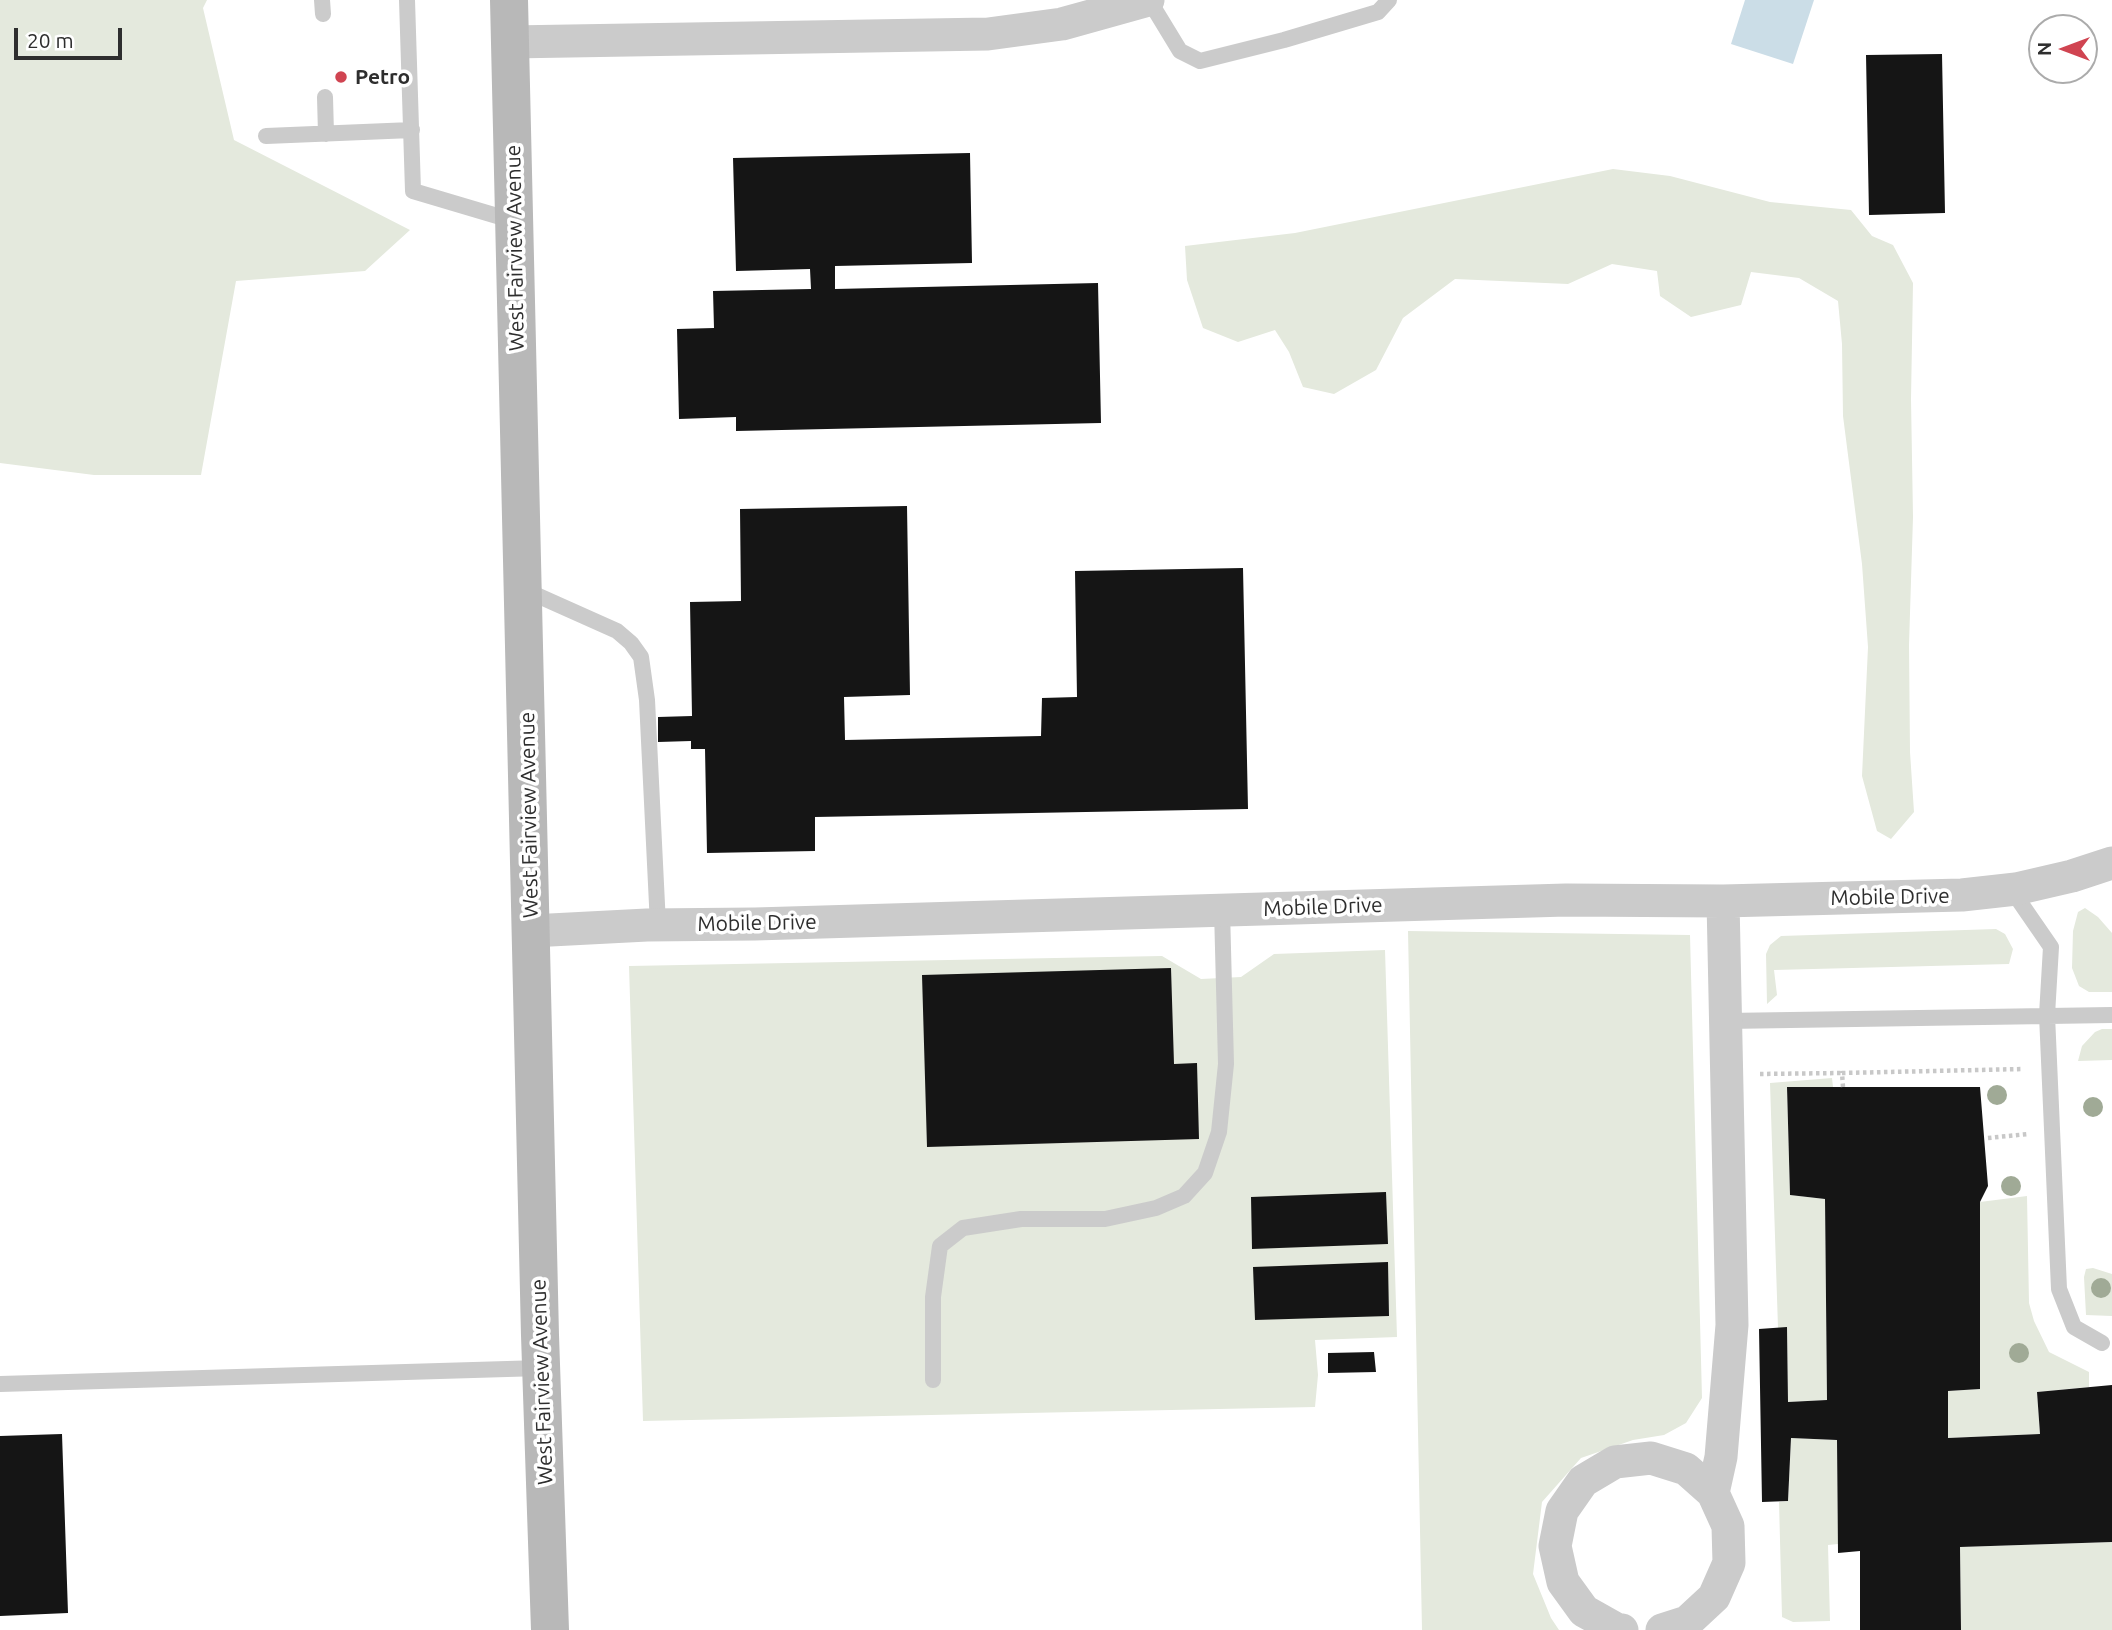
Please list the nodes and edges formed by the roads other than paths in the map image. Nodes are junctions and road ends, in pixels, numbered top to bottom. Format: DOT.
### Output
graph roads {
  1 [pos="407,0"];
  2 [pos="509,0"];
  3 [pos="1149,0"];
  4 [pos="1389,0"];
  5 [pos="510,42"];
  6 [pos="325,96"];
  7 [pos="412,130"];
  8 [pos="326,134"];
  9 [pos="266,136"];
  10 [pos="514,221"];
  11 [pos="523,589"];
  12 [pos="2112,863"];
  13 [pos="2011,889"];
  14 [pos="1723,901"];
  15 [pos="1222,910"];
  16 [pos="658,925"];
  17 [pos="531,931"];
  18 [pos="2047,1015"];
  19 [pos="2112,1015"];
  20 [pos="1726,1021"];
  21 [pos="2102,1343"];
  22 [pos="541,1368"];
  23 [pos="933,1380"];
  24 [pos="0,1384"];
  25 [pos="1713,1493"];
  26 [pos="550,1630"];
  27 [pos="1622,1630"];
  28 [pos="1662,1630"];
  1 -- 7 [label="lane"];
  2 -- 5 [label="main road, West Fairview Avenue"];
  3 -- 4 [label="lane"];
  3 -- 5 [label="street"];
  5 -- 10 [label="main road, West Fairview Avenue"];
  6 -- 8 [label="lane"];
  7 -- 8 [label="lane"];
  7 -- 10 [label="lane"];
  8 -- 9 [label="lane"];
  10 -- 11 [label="main road, West Fairview Avenue"];
  11 -- 16 [label="lane"];
  11 -- 17 [label="main road, West Fairview Avenue"];
  12 -- 13 [label="street, Mobile Drive"];
  13 -- 14 [label="street, Mobile Drive"];
  13 -- 18 [label="lane"];
  14 -- 15 [label="street, Mobile Drive"];
  14 -- 20 [label="street"];
  15 -- 16 [label="street, Mobile Drive"];
  15 -- 23 [label="lane"];
  16 -- 17 [label="street, Mobile Drive"];
  17 -- 22 [label="main road, West Fairview Avenue"];
  18 -- 19 [label="lane"];
  18 -- 20 [label="lane"];
  18 -- 21 [label="lane"];
  20 -- 25 [label="street"];
  22 -- 24 [label="lane"];
  22 -- 26 [label="main road, West Fairview Avenue"];
  25 -- 27 [label="street"];
  25 -- 28 [label="street"];
}
